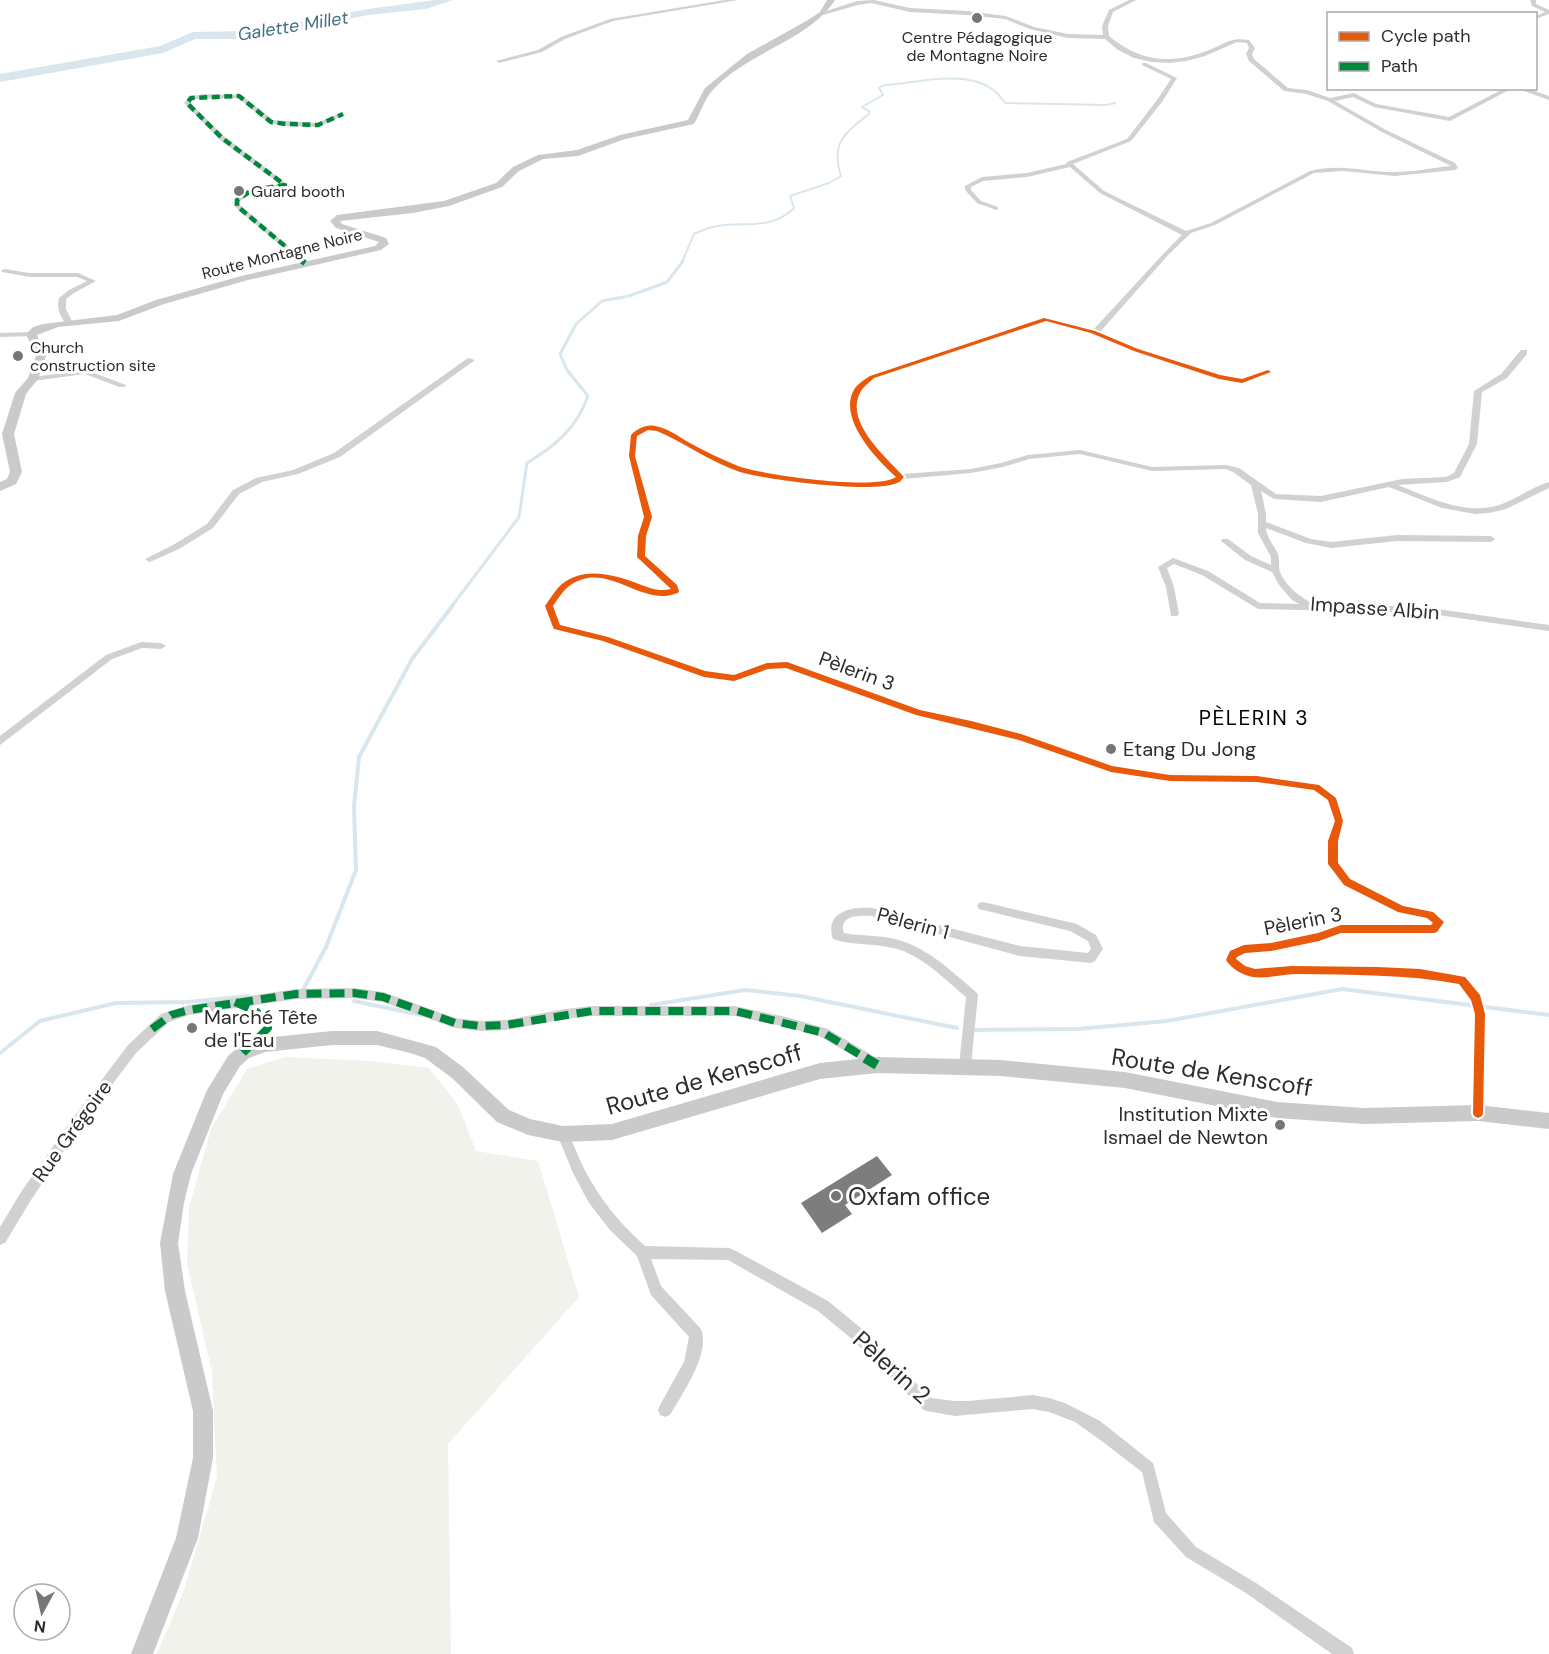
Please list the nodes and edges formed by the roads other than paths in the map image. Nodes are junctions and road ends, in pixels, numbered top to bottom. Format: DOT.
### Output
graph roads {
  1 [pos="735,0"];
  2 [pos="831,0"];
  3 [pos="1133,0"];
  4 [pos="1533,0"];
  5 [pos="823,13"];
  6 [pos="1537,18"];
  7 [pos="1106,37"];
  8 [pos="1113,45"];
  9 [pos="500,61"];
  10 [pos="1506,90"];
  11 [pos="1525,90"];
  12 [pos="1549,98"];
  13 [pos="1330,100"];
  14 [pos="343,114"];
  15 [pos="1070,165"];
  16 [pos="996,208"];
  17 [pos="1186,234"];
  18 [pos="305,263"];
  19 [pos="4,271"];
  20 [pos="38,277"];
  21 [pos="88,285"];
  22 [pos="69,323"];
  23 [pos="1093,332"];
  24 [pos="31,334"];
  25 [pos="0,335"];
  26 [pos="1524,352"];
  27 [pos="471,360"];
  28 [pos="1268,372"];
  29 [pos="33,379"];
  30 [pos="122,385"];
  31 [pos="900,477"];
  32 [pos="1255,484"];
  33 [pos="1549,484"];
  34 [pos="1390,485"];
  35 [pos="0,487"];
  36 [pos="1261,523"];
  37 [pos="1491,538"];
  38 [pos="1225,541"];
  39 [pos="149,559"];
  40 [pos="1275,570"];
  41 [pos="1312,607"];
  42 [pos="1174,614"];
  43 [pos="1549,628"];
  44 [pos="161,646"];
  45 [pos="0,741"];
  46 [pos="983,906"];
  47 [pos="877,1065"];
  48 [pos="965,1066"];
  49 [pos="1478,1113"];
  50 [pos="1549,1121"];
  51 [pos="563,1134"];
  52 [pos="0,1239"];
  53 [pos="642,1252"];
  54 [pos="665,1410"];
  55 [pos="142,1654"];
  56 [pos="1346,1654"];
  1 -- 9 [label="street"];
  2 -- 5 [label="street, Route Montagne Noire"];
  3 -- 7 [label="street"];
  4 -- 6 [label="street"];
  5 -- 7 [label="street"];
  5 -- 18 [label="street, Route Montagne Noire"];
  7 -- 8 [label="street"];
  8 -- 13 [label="street"];
  8 -- 15 [label="street"];
  10 -- 13 [label="street"];
  11 -- 12 [label="street"];
  13 -- 17 [label="street"];
  14 -- 18 [label="street"];
  15 -- 16 [label="street"];
  15 -- 17 [label="street"];
  17 -- 23 [label="street"];
  18 -- 22 [label="street, Route Montagne Noire"];
  19 -- 21 [label="street"];
  20 -- 21 [label="street"];
  21 -- 22 [label="street"];
  22 -- 24 [label="street, Route Montagne Noire"];
  23 -- 28 [label="street"];
  23 -- 31 [label="street"];
  24 -- 25 [label="street"];
  24 -- 29 [label="street"];
  26 -- 34 [label="street"];
  27 -- 39 [label="street"];
  29 -- 30 [label="street"];
  29 -- 35 [label="street"];
  31 -- 32 [label="street"];
  31 -- 49 [label="street, Pèlerin 3"];
  32 -- 34 [label="street"];
  32 -- 36 [label="street, Impasse Albin"];
  33 -- 34 [label="street"];
  36 -- 37 [label="street"];
  36 -- 40 [label="street, Impasse Albin"];
  38 -- 40 [label="street"];
  40 -- 41 [label="street, Impasse Albin"];
  41 -- 42 [label="street"];
  41 -- 43 [label="street, Impasse Albin"];
  44 -- 45 [label="street"];
  46 -- 48 [label="street, Pèlerin 1"];
  47 -- 48 [label="street, Route de Kenscoff"];
  47 -- 51 [label="street, Route de Kenscoff"];
  47 -- 52 [label="street, Rue Grégoire"];
  48 -- 49 [label="street, Route de Kenscoff"];
  49 -- 50 [label="street, Route de Kenscoff"];
  51 -- 53 [label="street"];
  51 -- 55 [label="street, Route de Kenscoff"];
  53 -- 54 [label="street"];
  53 -- 56 [label="street, Pèlerin 2"];
}
